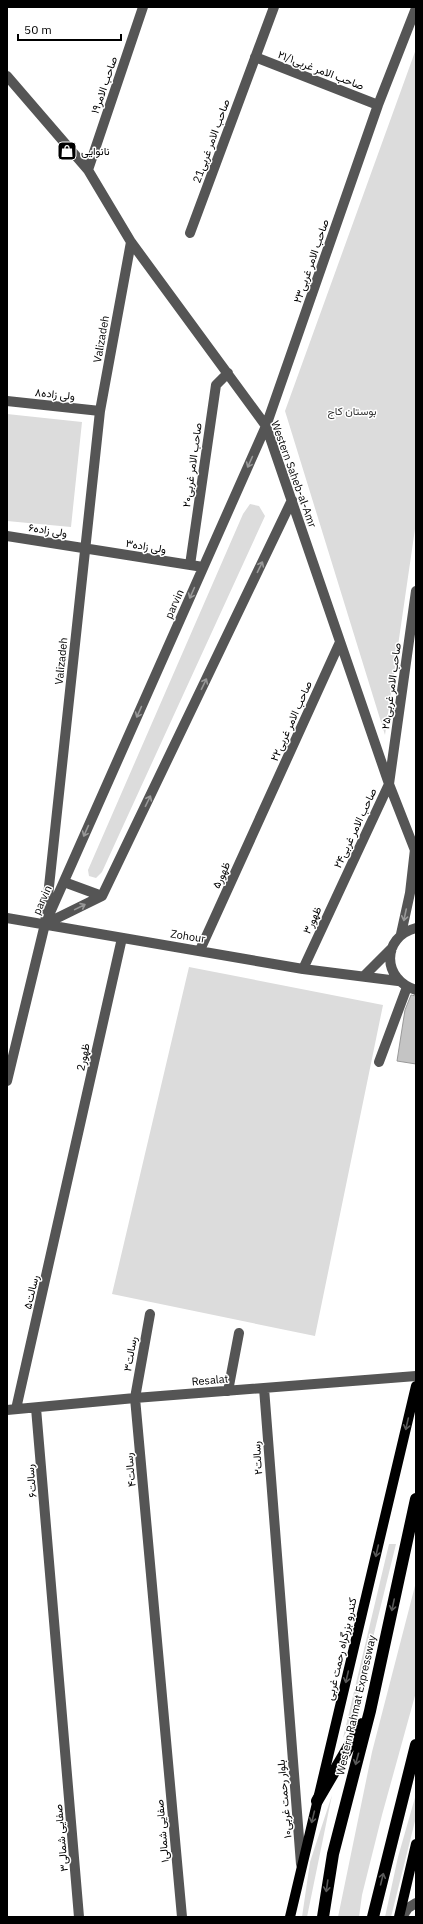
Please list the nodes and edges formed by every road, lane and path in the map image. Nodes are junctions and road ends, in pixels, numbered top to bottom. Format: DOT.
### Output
graph roads {
  1 [pos="143,7"];
  2 [pos="274,7"];
  3 [pos="416,8"];
  4 [pos="256,57"];
  5 [pos="7,76"];
  6 [pos="378,104"];
  7 [pos="88,170"];
  8 [pos="190,233"];
  9 [pos="131,242"];
  10 [pos="228,373"];
  11 [pos="7,401"];
  12 [pos="100,411"];
  13 [pos="266,426"];
  14 [pos="292,500"];
  15 [pos="7,536"];
  16 [pos="85,548"];
  17 [pos="190,565"];
  18 [pos="203,567"];
  19 [pos="416,591"];
  20 [pos="340,642"];
  21 [pos="389,784"];
  22 [pos="264,810"];
  23 [pos="415,851"];
  24 [pos="64,882"];
  25 [pos="343,882"];
  26 [pos="102,896"];
  27 [pos="7,918"];
  28 [pos="45,924"];
  29 [pos="416,928"];
  30 [pos="401,934"];
  31 [pos="122,938"];
  32 [pos="392,948"];
  33 [pos="200,950"];
  34 [pos="303,968"];
  35 [pos="365,975"];
  36 [pos="398,981"];
  37 [pos="412,989"];
  38 [pos="378,1062"];
  39 [pos="7,1081"];
  40 [pos="69,1180"];
  41 [pos="150,1314"];
  42 [pos="239,1333"];
  43 [pos="416,1376"];
  44 [pos="416,1386"];
  45 [pos="264,1388"];
  46 [pos="228,1390"];
  47 [pos="135,1398"];
  48 [pos="36,1408"];
  49 [pos="12,1410"];
  50 [pos="416,1499"];
  51 [pos="370,1711"];
  52 [pos="290,1731"];
  53 [pos="166,1744"];
  54 [pos="416,1745"];
  55 [pos="66,1756"];
  56 [pos="318,1801"];
  57 [pos="416,1844"];
  58 [pos="302,1865"];
  59 [pos="416,1903"];
  60 [pos="80,1917"];
  61 [pos="182,1917"];
  62 [pos="290,1917"];
  63 [pos="323,1917"];
  64 [pos="373,1917"];
  65 [pos="401,1917"];
  1 -- 7 [label="street, صاحب الامر۱۹"];
  2 -- 4 [label="street, 21صاحب الامر غربی"];
  3 -- 6 [label="street, صاحب الامر غربی۲۳"];
  4 -- 6 [label="street, صاحب الامر غربی۲۱/۱"];
  4 -- 8 [label="street, 21صاحب الامر غربی"];
  5 -- 7 [label="street, Western Saheb-al-Amr"];
  6 -- 13 [label="street, صاحب الامر غربی۲۳"];
  7 -- 9 [label="street, Western Saheb-al-Amr"];
  9 -- 10 [label="street, Western Saheb-al-Amr"];
  9 -- 12 [label="street, Valizadeh"];
  10 -- 13 [label="street, Western Saheb-al-Amr"];
  10 -- 17 [label="street, صاحب الامر غربی۲۰"];
  11 -- 12 [label="street, ولی زاده۸"];
  12 -- 16 [label="street, Valizadeh"];
  13 -- 14 [label="street, Western Saheb-al-Amr"];
  13 -- 18 [label="street, parvin, one-way"];
  14 -- 20 [label="street, Western Saheb-al-Amr"];
  26 -- 14 [label="street, one-way"];
  15 -- 16 [label="street, ولی زاده۶"];
  16 -- 17 [label="street, ولی زاده۳"];
  16 -- 28 [label="street, Valizadeh"];
  17 -- 18 [label="street, ولی زاده۳"];
  18 -- 24 [label="street, parvin, one-way"];
  19 -- 21 [label="street, صاحب الامر غربی۲۵"];
  20 -- 21 [label="street, Western Saheb-al-Amr"];
  20 -- 22 [label="street, صاحب الامر غربی٢٢"];
  21 -- 23 [label="street, Western Saheb-al-Amr"];
  21 -- 25 [label="street, صاحب الامر غربی۲۴"];
  22 -- 33 [label="street, ظهور۵"];
  23 -- 30 [label="street, one-way"];
  24 -- 26 [label="street"];
  24 -- 28 [label="street, parvin"];
  25 -- 34 [label="street, ظهور۳"];
  28 -- 26 [label="street, parvin, one-way"];
  27 -- 28 [label="street, Zohour"];
  28 -- 31 [label="street, Zohour"];
  28 -- 39 [label="street, Valizadeh"];
  29 -- 30 [label="street"];
  30 -- 32 [label="street"];
  31 -- 33 [label="street, Zohour"];
  31 -- 40 [label="street, 2ظهور"];
  32 -- 35 [label="street"];
  32 -- 36 [label="street"];
  33 -- 34 [label="street, Zohour"];
  34 -- 35 [label="street, Zohour"];
  35 -- 36 [label="street, Zohour"];
  36 -- 37 [label="street"];
  37 -- 38 [label="street"];
  40 -- 49 [label="street, رسالت۵"];
  41 -- 47 [label="street, رسالت۳"];
  42 -- 46 [label="street"];
  43 -- 45 [label="street, Resalat"];
  44 -- 56 [label="main road, کندرو بزرگراه رحمت غربی, one-way"];
  45 -- 46 [label="street, Resalat"];
  45 -- 52 [label="street, رسالت۲"];
  46 -- 47 [label="street, Resalat"];
  47 -- 48 [label="street, Resalat"];
  47 -- 53 [label="street, رسالت۴"];
  48 -- 49 [label="street, Resalat"];
  48 -- 55 [label="street, رسالت۶"];
  50 -- 51 [label="highway, Western Rahmat Expressway, one-way"];
  51 -- 56 [label="highway"];
  51 -- 63 [label="highway, Western Rahmat Expressway, one-way"];
  52 -- 58 [label="street, بلوار رحمت غربی۱۰"];
  53 -- 61 [label="street, صفایی شمالی۱"];
  64 -- 54 [label="highway, one-way"];
  55 -- 60 [label="street, صفایی شمالی۳"];
  56 -- 58 [label="main road, کندرو بزرگراه رحمت غربی, one-way"];
  57 -- 65 [label="main road"];
  58 -- 62 [label="main road, کندرو بزرگراه رحمت غربی"];
  59 -- 65 [label="street"];
}
